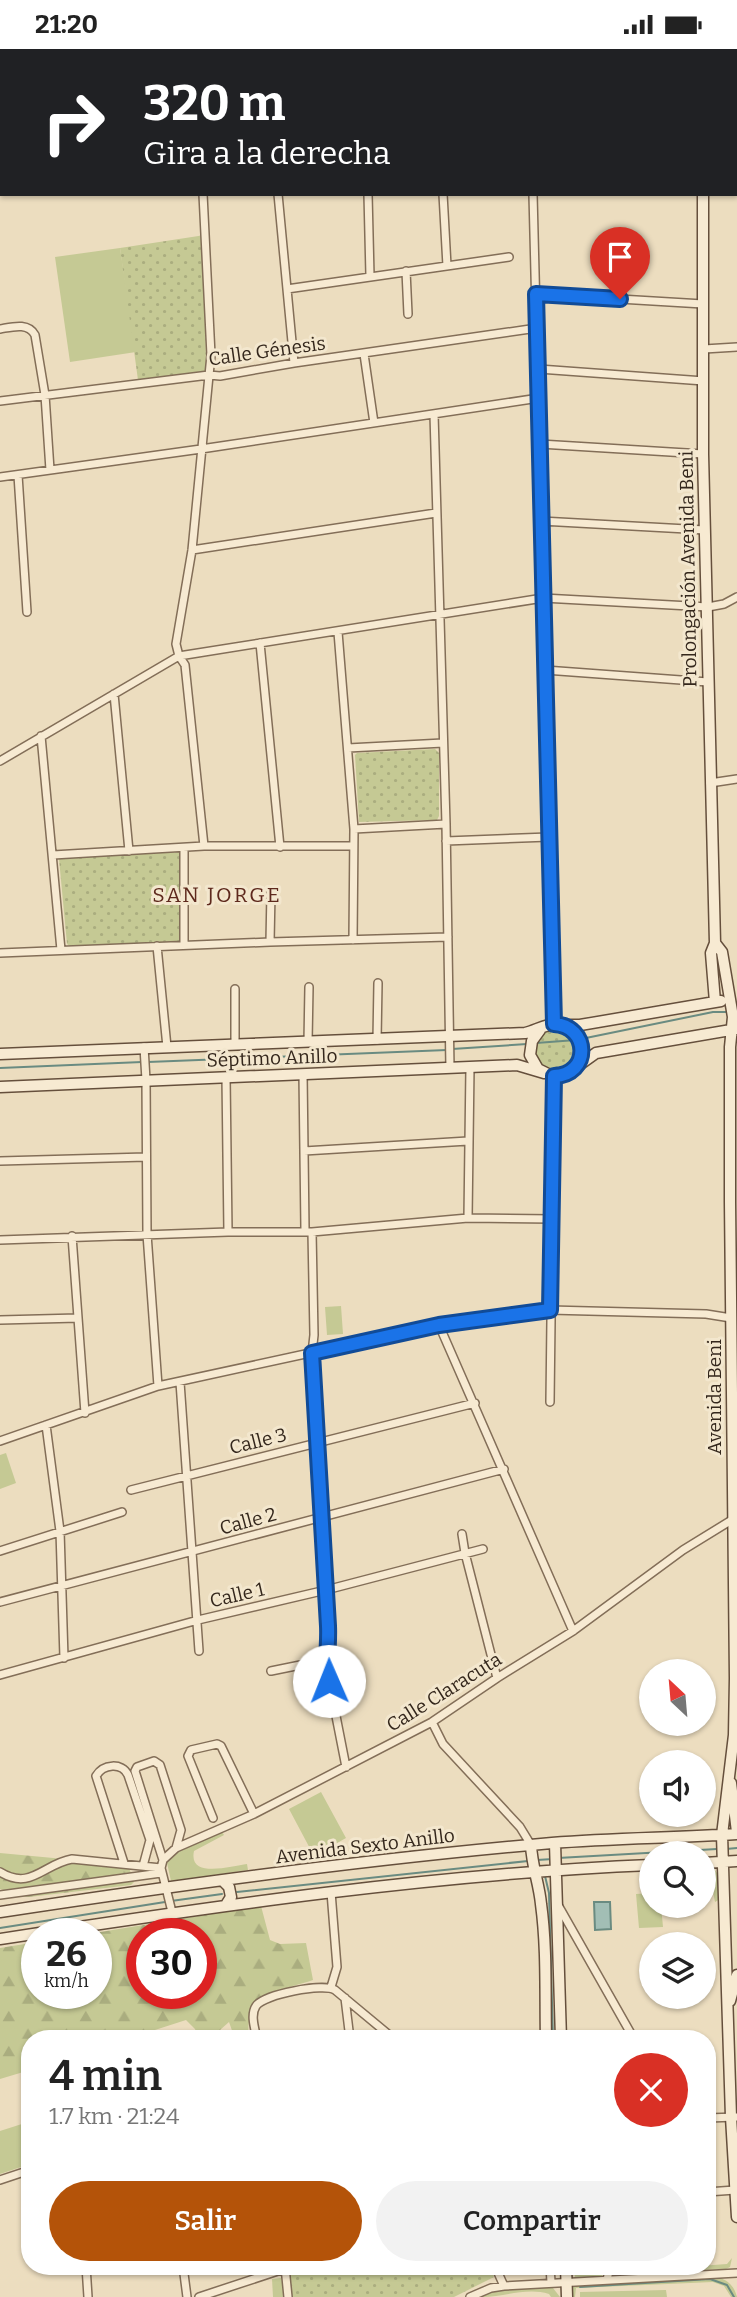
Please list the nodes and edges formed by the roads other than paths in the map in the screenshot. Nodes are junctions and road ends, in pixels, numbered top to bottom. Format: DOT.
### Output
graph roads {
  1 [pos="203,196"];
  2 [pos="278,196"];
  3 [pos="368,196"];
  4 [pos="443,196"];
  5 [pos="533,196"];
  6 [pos="703,196"];
  7 [pos="509,257"];
  8 [pos="447,266"];
  9 [pos="406,271"];
  10 [pos="370,277"];
  11 [pos="287,289"];
  12 [pos="536,294"];
  13 [pos="703,304"];
  14 [pos="408,314"];
  15 [pos="537,328"];
  16 [pos="0,329"];
  17 [pos="737,347"];
  18 [pos="704,349"];
  19 [pos="363,354"];
  20 [pos="294,363"];
  21 [pos="539,369"];
  22 [pos="209,375"];
  23 [pos="704,381"];
  24 [pos="45,395"];
  25 [pos="539,398"];
  26 [pos="0,401"];
  27 [pos="434,414"];
  28 [pos="373,423"];
  29 [pos="540,444"];
  30 [pos="201,449"];
  31 [pos="703,454"];
  32 [pos="50,470"];
  33 [pos="18,475"];
  34 [pos="0,477"];
  35 [pos="436,513"];
  36 [pos="541,521"];
  37 [pos="705,530"];
  38 [pos="192,550"];
  39 [pos="737,597"];
  40 [pos="543,598"];
  41 [pos="708,607"];
  42 [pos="27,612"];
  43 [pos="438,616"];
  44 [pos="338,632"];
  45 [pos="260,643"];
  46 [pos="179,656"];
  47 [pos="545,670"];
  48 [pos="708,682"];
  49 [pos="114,694"];
  50 [pos="41,736"];
  51 [pos="443,743"];
  52 [pos="348,748"];
  53 [pos="0,761"];
  54 [pos="737,779"];
  55 [pos="710,783"];
  56 [pos="446,824"];
  57 [pos="354,829"];
  58 [pos="549,837"];
  59 [pos="446,841"];
  60 [pos="204,846"];
  61 [pos="353,846"];
  62 [pos="280,847"];
  63 [pos="184,848"];
  64 [pos="129,851"];
  65 [pos="53,855"];
  66 [pos="271,892"];
  67 [pos="448,937"];
  68 [pos="354,940"];
  69 [pos="270,942"];
  70 [pos="715,943"];
  71 [pos="184,945"];
  72 [pos="157,946"];
  73 [pos="61,950"];
  74 [pos="0,953"];
  75 [pos="378,982"];
  76 [pos="309,987"];
  77 [pos="235,989"];
  78 [pos="715,1002"];
  79 [pos="733,1006"];
  80 [pos="552,1025"];
  81 [pos="734,1029"];
  82 [pos="377,1040"];
  83 [pos="450,1041"];
  84 [pos="308,1042"];
  85 [pos="234,1045"];
  86 [pos="167,1047"];
  87 [pos="144,1052"];
  88 [pos="0,1054"];
  89 [pos="470,1067"];
  90 [pos="450,1068"];
  91 [pos="574,1068"];
  92 [pos="303,1074"];
  93 [pos="549,1075"];
  94 [pos="226,1077"];
  95 [pos="146,1080"];
  96 [pos="0,1087"];
  97 [pos="468,1141"];
  98 [pos="304,1151"];
  99 [pos="146,1157"];
  100 [pos="0,1161"];
  101 [pos="734,1202"];
  102 [pos="468,1218"];
  103 [pos="553,1219"];
  104 [pos="308,1231"];
  105 [pos="228,1232"];
  106 [pos="148,1234"];
  107 [pos="72,1236"];
  108 [pos="0,1240"];
  109 [pos="550,1310"];
  110 [pos="78,1318"];
  111 [pos="731,1318"];
  112 [pos="0,1320"];
  113 [pos="439,1325"];
  114 [pos="312,1353"];
  115 [pos="180,1382"];
  116 [pos="158,1386"];
  117 [pos="550,1402"];
  118 [pos="475,1403"];
  119 [pos="85,1413"];
  120 [pos="46,1425"];
  121 [pos="0,1441"];
  122 [pos="318,1443"];
  123 [pos="504,1469"];
  124 [pos="188,1477"];
  125 [pos="131,1490"];
  126 [pos="122,1512"];
  127 [pos="321,1517"];
  128 [pos="734,1518"];
  129 [pos="60,1531"];
  130 [pos="462,1534"];
  131 [pos="483,1549"];
  132 [pos="0,1551"];
  133 [pos="191,1553"];
  134 [pos="465,1553"];
  135 [pos="64,1585"];
  136 [pos="326,1590"];
  137 [pos="0,1602"];
  138 [pos="198,1620"];
  139 [pos="573,1631"];
  140 [pos="199,1651"];
  141 [pos="64,1658"];
  142 [pos="325,1660"];
  143 [pos="271,1671"];
  144 [pos="0,1675"];
  145 [pos="497,1678"];
  146 [pos="736,1678"];
  147 [pos="432,1722"];
  148 [pos="729,1765"];
  149 [pos="346,1767"];
  150 [pos="254,1814"];
  151 [pos="213,1818"];
  152 [pos="737,1833"];
  153 [pos="722,1837"];
  154 [pos="555,1846"];
  155 [pos="531,1848"];
  156 [pos="176,1849"];
  157 [pos="723,1860"];
  158 [pos="716,1861"];
  159 [pos="737,1861"];
  160 [pos="124,1863"];
  161 [pos="639,1865"];
  162 [pos="143,1866"];
  163 [pos="557,1866"];
  164 [pos="161,1867"];
  165 [pos="533,1868"];
  166 [pos="0,1872"];
  167 [pos="242,1878"];
  168 [pos="222,1880"];
  169 [pos="167,1890"];
  170 [pos="331,1892"];
  171 [pos="0,1895"];
  172 [pos="244,1903"];
  173 [pos="557,1903"];
  174 [pos="226,1905"];
  175 [pos="171,1908"];
  176 [pos="0,1912"];
  177 [pos="0,1939"];
  178 [pos="737,1975"];
  179 [pos="331,1987"];
  180 [pos="345,1997"];
  181 [pos="727,2012"];
  182 [pos="256,2030"];
  183 [pos="349,2030"];
  184 [pos="384,2030"];
  185 [pos="546,2030"];
  186 [pos="561,2030"];
  187 [pos="629,2030"];
  188 [pos="734,2117"];
  189 [pos="716,2118"];
  190 [pos="21,2173"];
  191 [pos="0,2180"];
  192 [pos="735,2190"];
  193 [pos="716,2191"];
  194 [pos="737,2217"];
  195 [pos="737,2273"];
  196 [pos="716,2274"];
  197 [pos="87,2275"];
  198 [pos="184,2275"];
  199 [pos="264,2275"];
  200 [pos="288,2275"];
  201 [pos="499,2275"];
  202 [pos="551,2275"];
  203 [pos="566,2275"];
  204 [pos="608,2275"];
  205 [pos="700,2275"];
  206 [pos="607,2280"];
  207 [pos="551,2282"];
  208 [pos="566,2282"];
  209 [pos="504,2286"];
  210 [pos="88,2297"];
  211 [pos="187,2297"];
  212 [pos="199,2297"];
  213 [pos="288,2297"];
  214 [pos="470,2297"];
  215 [pos="566,2297"];
  1 -- 22 [label="street"];
  2 -- 11 [label="street"];
  3 -- 10 [label="street"];
  4 -- 8 [label="street"];
  5 -- 12 [label="street"];
  6 -- 13 [label="main road, Prolongación Avenida Beni"];
  7 -- 8 [label="street"];
  8 -- 9 [label="street"];
  9 -- 10 [label="street"];
  9 -- 14 [label="street"];
  10 -- 11 [label="street"];
  11 -- 20 [label="street"];
  12 -- 13 [label="street"];
  12 -- 15 [label="street"];
  13 -- 18 [label="main road, Prolongación Avenida Beni"];
  15 -- 19 [label="street, Calle Génesis"];
  15 -- 21 [label="street"];
  16 -- 24 [label="street"];
  17 -- 18 [label="street"];
  18 -- 23 [label="main road, Prolongación Avenida Beni"];
  19 -- 20 [label="street, Calle Génesis"];
  19 -- 28 [label="street"];
  20 -- 22 [label="street, Calle Génesis"];
  21 -- 23 [label="street"];
  21 -- 25 [label="street"];
  22 -- 24 [label="street, Calle Génesis"];
  22 -- 30 [label="street"];
  23 -- 31 [label="main road, Prolongación Avenida Beni"];
  24 -- 26 [label="street, Calle Génesis"];
  24 -- 32 [label="street"];
  25 -- 27 [label="street"];
  25 -- 29 [label="street"];
  27 -- 28 [label="street"];
  27 -- 35 [label="street"];
  28 -- 30 [label="street"];
  29 -- 31 [label="street"];
  29 -- 36 [label="street"];
  30 -- 32 [label="street"];
  30 -- 38 [label="street"];
  31 -- 37 [label="main road, Prolongación Avenida Beni"];
  32 -- 33 [label="street"];
  33 -- 34 [label="street"];
  33 -- 42 [label="street"];
  35 -- 38 [label="street"];
  35 -- 43 [label="street"];
  36 -- 37 [label="street"];
  36 -- 40 [label="street"];
  37 -- 41 [label="main road, Prolongación Avenida Beni"];
  38 -- 46 [label="street"];
  39 -- 41 [label="street"];
  40 -- 41 [label="street"];
  40 -- 43 [label="street"];
  40 -- 47 [label="street"];
  41 -- 48 [label="main road, Prolongación Avenida Beni"];
  43 -- 44 [label="street"];
  43 -- 51 [label="street"];
  44 -- 45 [label="street"];
  44 -- 52 [label="street"];
  45 -- 46 [label="street"];
  45 -- 62 [label="street"];
  46 -- 49 [label="street"];
  46 -- 60 [label="street"];
  47 -- 48 [label="street"];
  47 -- 58 [label="street"];
  48 -- 55 [label="main road, Prolongación Avenida Beni"];
  49 -- 50 [label="street"];
  49 -- 64 [label="street"];
  50 -- 53 [label="street"];
  50 -- 65 [label="street"];
  51 -- 52 [label="street"];
  51 -- 56 [label="street"];
  52 -- 57 [label="street"];
  54 -- 55 [label="street"];
  55 -- 70 [label="main road, Prolongación Avenida Beni"];
  56 -- 57 [label="street"];
  56 -- 59 [label="street"];
  57 -- 61 [label="street"];
  58 -- 59 [label="street"];
  58 -- 80 [label="street"];
  59 -- 67 [label="street"];
  60 -- 62 [label="street"];
  60 -- 63 [label="street"];
  61 -- 62 [label="street"];
  61 -- 68 [label="street"];
  63 -- 64 [label="street"];
  63 -- 71 [label="street"];
  64 -- 65 [label="street"];
  65 -- 73 [label="street"];
  66 -- 69 [label="street"];
  67 -- 68 [label="street"];
  67 -- 83 [label="street"];
  68 -- 69 [label="street"];
  69 -- 71 [label="street"];
  70 -- 78 [label="main road, Prolongación Avenida Beni"];
  70 -- 79 [label="main road, Prolongación Avenida Beni"];
  71 -- 72 [label="street"];
  72 -- 73 [label="street"];
  72 -- 86 [label="street"];
  73 -- 74 [label="street"];
  75 -- 82 [label="street"];
  76 -- 84 [label="street"];
  77 -- 85 [label="street"];
  78 -- 79 [label="main road, Séptimo Anillo"];
  78 -- 80 [label="main road, Séptimo Anillo"];
  79 -- 81 [label="main road, Prolongación Avenida Beni"];
  80 -- 83 [label="main road, Séptimo Anillo"];
  80 -- 91 [label="main road"];
  80 -- 93 [label="main road"];
  81 -- 91 [label="main road"];
  81 -- 101 [label="main road, Avenida Beni"];
  82 -- 83 [label="main road, Séptimo Anillo"];
  82 -- 84 [label="main road, Séptimo Anillo"];
  83 -- 90 [label="street"];
  84 -- 85 [label="main road, Séptimo Anillo"];
  85 -- 86 [label="main road, Séptimo Anillo"];
  86 -- 87 [label="main road, Séptimo Anillo"];
  87 -- 88 [label="main road, Séptimo Anillo"];
  87 -- 95 [label="street"];
  89 -- 90 [label="main road, Séptimo Anillo"];
  89 -- 93 [label="main road, Séptimo Anillo"];
  89 -- 97 [label="street"];
  90 -- 92 [label="main road, Séptimo Anillo"];
  91 -- 93 [label="main road"];
  92 -- 94 [label="main road, Séptimo Anillo"];
  92 -- 98 [label="street"];
  93 -- 103 [label="street"];
  94 -- 95 [label="main road, Séptimo Anillo"];
  94 -- 105 [label="street"];
  95 -- 96 [label="main road, Séptimo Anillo"];
  95 -- 99 [label="street"];
  97 -- 98 [label="street"];
  97 -- 102 [label="street"];
  98 -- 104 [label="street"];
  99 -- 100 [label="street"];
  99 -- 106 [label="street"];
  101 -- 111 [label="main road, Avenida Beni"];
  102 -- 103 [label="street"];
  102 -- 104 [label="street"];
  103 -- 109 [label="street"];
  104 -- 105 [label="street"];
  104 -- 114 [label="street"];
  105 -- 106 [label="street"];
  106 -- 107 [label="street"];
  106 -- 116 [label="street"];
  107 -- 108 [label="street"];
  107 -- 110 [label="street"];
  109 -- 111 [label="street"];
  109 -- 113 [label="street"];
  109 -- 117 [label="street"];
  110 -- 112 [label="street"];
  110 -- 119 [label="street"];
  111 -- 128 [label="main road, Avenida Beni"];
  113 -- 114 [label="street"];
  113 -- 118 [label="street"];
  114 -- 115 [label="street"];
  114 -- 122 [label="street"];
  115 -- 116 [label="street"];
  115 -- 124 [label="street"];
  116 -- 119 [label="street"];
  118 -- 122 [label="street, Calle 3"];
  118 -- 123 [label="street"];
  119 -- 120 [label="street"];
  120 -- 121 [label="street"];
  120 -- 129 [label="street"];
  122 -- 124 [label="street, Calle 3"];
  122 -- 127 [label="street"];
  123 -- 127 [label="street, Calle 2"];
  123 -- 139 [label="street"];
  124 -- 125 [label="street, Calle 3"];
  124 -- 133 [label="street"];
  126 -- 129 [label="street"];
  127 -- 133 [label="street, Calle 2"];
  127 -- 136 [label="street"];
  128 -- 139 [label="street, Calle Claracuta"];
  128 -- 146 [label="main road, Avenida Beni"];
  129 -- 132 [label="street"];
  129 -- 135 [label="street"];
  130 -- 134 [label="street"];
  131 -- 134 [label="street, Calle 1"];
  133 -- 135 [label="street, Calle 2"];
  133 -- 138 [label="street"];
  134 -- 136 [label="street, Calle 1"];
  134 -- 145 [label="street"];
  135 -- 137 [label="street, Calle 2"];
  135 -- 141 [label="street"];
  136 -- 138 [label="street, Calle 1"];
  136 -- 142 [label="street"];
  138 -- 140 [label="street"];
  138 -- 141 [label="street, Calle 1"];
  139 -- 145 [label="street, Calle Claracuta"];
  141 -- 144 [label="street, Calle 1"];
  142 -- 143 [label="street"];
  142 -- 149 [label="street"];
  145 -- 147 [label="street, Calle Claracuta"];
  146 -- 148 [label="main road, Avenida Beni"];
  147 -- 149 [label="street, Calle Claracuta"];
  147 -- 155 [label="street"];
  148 -- 152 [label="main road, Avenida Beni"];
  148 -- 153 [label="main road, Avenida Beni"];
  149 -- 150 [label="street, Calle Claracuta"];
  150 -- 151 [label="street"];
  150 -- 156 [label="street, Calle Claracuta"];
  152 -- 153 [label="main road, Avenida Sexto Anillo"];
  153 -- 154 [label="main road, Avenida Sexto Anillo"];
  153 -- 157 [label="main road, Avenida Beni"];
  154 -- 155 [label="main road, Avenida Sexto Anillo"];
  154 -- 163 [label="main road"];
  155 -- 165 [label="main road"];
  155 -- 167 [label="main road, Avenida Sexto Anillo"];
  156 -- 164 [label="street, Calle Claracuta"];
  156 -- 164 [label="street"];
  157 -- 158 [label="main road"];
  157 -- 159 [label="main road"];
  157 -- 181 [label="main road, Avenida Beni"];
  160 -- 162 [label="street"];
  160 -- 162 [label="street"];
  160 -- 166 [label="street"];
  161 -- 163 [label="main road"];
  162 -- 164 [label="street"];
  163 -- 165 [label="main road"];
  163 -- 173 [label="main road"];
  164 -- 169 [label="street"];
  164 -- 171 [label="street"];
  165 -- 170 [label="main road"];
  165 -- 185 [label="main road"];
  167 -- 168 [label="main road, Avenida Sexto Anillo"];
  167 -- 172 [label="main road"];
  168 -- 169 [label="main road, Avenida Sexto Anillo"];
  168 -- 174 [label="main road"];
  169 -- 175 [label="street"];
  169 -- 176 [label="main road, Avenida Sexto Anillo"];
  170 -- 172 [label="main road"];
  170 -- 179 [label="street"];
  172 -- 174 [label="main road"];
  173 -- 186 [label="main road"];
  173 -- 187 [label="street"];
  174 -- 175 [label="main road"];
  175 -- 177 [label="main road"];
  178 -- 181 [label="main road, Avenida Beni"];
  179 -- 180 [label="street"];
  179 -- 182 [label="street"];
  180 -- 183 [label="street"];
  180 -- 184 [label="street"];
  181 -- 188 [label="main road, Avenida Beni"];
  188 -- 189 [label="street"];
  188 -- 192 [label="main road, Avenida Beni"];
  190 -- 191 [label="street"];
  192 -- 193 [label="street"];
  192 -- 194 [label="main road, Avenida Beni"];
  195 -- 196 [label="street"];
  197 -- 210 [label="street"];
  198 -- 211 [label="street"];
  199 -- 212 [label="street"];
  200 -- 213 [label="street"];
  201 -- 209 [label="street"];
  202 -- 207 [label="street"];
  203 -- 208 [label="main road"];
  204 -- 206 [label="street"];
  205 -- 206 [label="street"];
  206 -- 208 [label="street"];
  207 -- 208 [label="street"];
  207 -- 209 [label="street"];
  208 -- 215 [label="main road"];
  209 -- 214 [label="street"];
}
